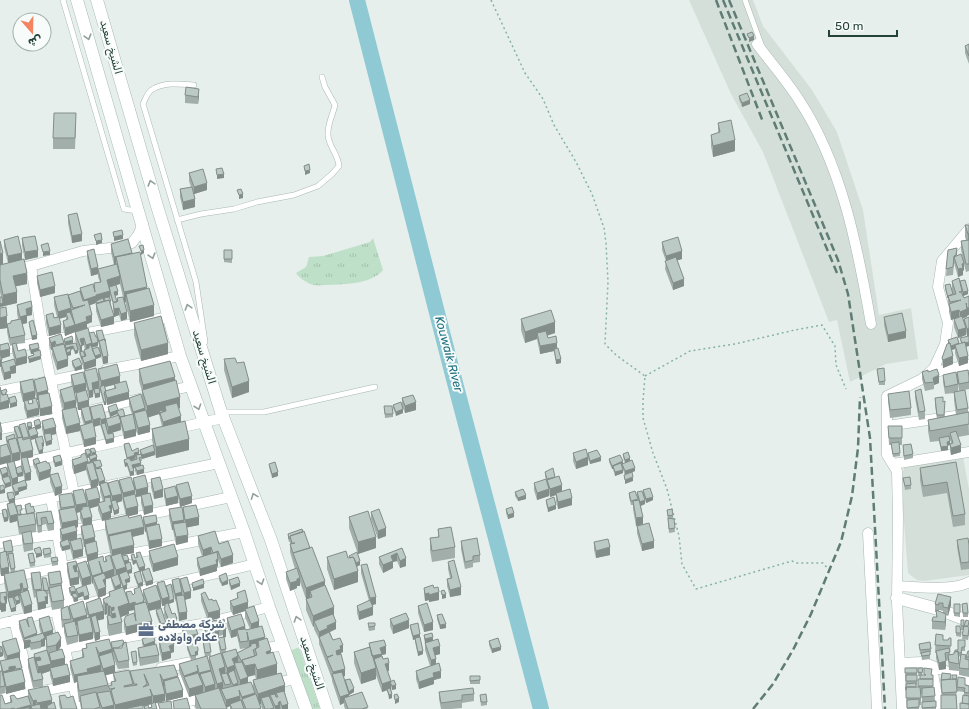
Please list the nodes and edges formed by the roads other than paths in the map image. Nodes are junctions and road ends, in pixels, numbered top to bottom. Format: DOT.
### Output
graph roads {
  1 [pos="63,0"];
  2 [pos="77,0"];
  3 [pos="97,0"];
  4 [pos="745,0"];
  5 [pos="760,48"];
  6 [pos="322,77"];
  7 [pos="194,85"];
  8 [pos="158,206"];
  9 [pos="141,216"];
  10 [pos="178,220"];
  11 [pos="968,230"];
  12 [pos="31,266"];
  13 [pos="0,271"];
  14 [pos="169,317"];
  15 [pos="870,324"];
  16 [pos="43,342"];
  17 [pos="0,350"];
  18 [pos="180,356"];
  19 [pos="969,365"];
  20 [pos="929,373"];
  21 [pos="209,376"];
  22 [pos="51,381"];
  23 [pos="191,386"];
  24 [pos="375,387"];
  25 [pos="0,390"];
  26 [pos="969,414"];
  27 [pos="222,415"];
  28 [pos="58,418"];
  29 [pos="204,423"];
  30 [pos="887,426"];
  31 [pos="0,429"];
  32 [pos="969,452"];
  33 [pos="66,454"];
  34 [pos="219,463"];
  35 [pos="892,464"];
  36 [pos="0,468"];
  37 [pos="74,493"];
  38 [pos="231,497"];
  39 [pos="51,498"];
  40 [pos="0,508"];
  41 [pos="244,532"];
  42 [pos="868,533"];
  43 [pos="56,534"];
  44 [pos="0,544"];
  45 [pos="255,564"];
  46 [pos="64,567"];
  47 [pos="0,579"];
  48 [pos="969,582"];
  49 [pos="897,586"];
  50 [pos="897,598"];
  51 [pos="69,607"];
  52 [pos="269,607"];
  53 [pos="56,611"];
  54 [pos="14,620"];
  55 [pos="969,621"];
  56 [pos="0,624"];
  57 [pos="283,645"];
  58 [pos="65,648"];
  59 [pos="244,652"];
  60 [pos="205,660"];
  61 [pos="901,663"];
  62 [pos="174,666"];
  63 [pos="932,666"];
  64 [pos="150,670"];
  65 [pos="135,673"];
  66 [pos="295,679"];
  67 [pos="969,680"];
  68 [pos="74,685"];
  69 [pos="264,686"];
  70 [pos="32,693"];
  71 [pos="218,695"];
  72 [pos="0,699"];
  73 [pos="188,705"];
  74 [pos="79,709"];
  75 [pos="152,709"];
  76 [pos="306,709"];
  77 [pos="327,709"];
  78 [pos="878,709"];
  79 [pos="902,709"];
  80 [pos="939,709"];
  1 -- 9 [label="lane"];
  2 -- 9 [label="main road, الشيخ سعيد, one-way"];
  8 -- 3 [label="main road, الشيخ سعيد, one-way"];
  4 -- 5 [label="lane"];
  5 -- 15 [label="street"];
  6 -- 10 [label="lane"];
  7 -- 10 [label="lane"];
  8 -- 9 [label="main road"];
  21 -- 8 [label="main road, الشيخ سعيد, one-way"];
  9 -- 12 [label="street"];
  9 -- 14 [label="main road, الشيخ سعيد, one-way"];
  10 -- 21 [label="lane"];
  11 -- 20 [label="street"];
  12 -- 13 [label="street"];
  12 -- 16 [label="street"];
  14 -- 16 [label="street"];
  14 -- 18 [label="main road, الشيخ سعيد"];
  16 -- 17 [label="street"];
  16 -- 22 [label="street"];
  18 -- 22 [label="street"];
  18 -- 23 [label="main road, الشيخ سعيد"];
  19 -- 20 [label="street"];
  20 -- 30 [label="street"];
  21 -- 27 [label="main road, الشيخ سعيد"];
  22 -- 25 [label="street"];
  22 -- 28 [label="street"];
  23 -- 28 [label="street"];
  23 -- 29 [label="main road, الشيخ سعيد, one-way"];
  24 -- 27 [label="lane"];
  26 -- 30 [label="street"];
  27 -- 29 [label="street"];
  77 -- 27 [label="main road, الشيخ سعيد, one-way"];
  28 -- 31 [label="street"];
  28 -- 33 [label="street"];
  29 -- 33 [label="street"];
  29 -- 34 [label="main road, الشيخ سعيد"];
  30 -- 35 [label="street"];
  32 -- 35 [label="street"];
  33 -- 36 [label="street"];
  33 -- 37 [label="street"];
  34 -- 37 [label="street"];
  34 -- 38 [label="main road, الشيخ سعيد"];
  35 -- 49 [label="street"];
  37 -- 39 [label="street"];
  38 -- 41 [label="main road, الشيخ سعيد"];
  38 -- 43 [label="street"];
  39 -- 40 [label="street"];
  39 -- 43 [label="street"];
  41 -- 45 [label="main road, الشيخ سعيد"];
  41 -- 46 [label="street"];
  42 -- 78 [label="street"];
  43 -- 44 [label="street"];
  43 -- 46 [label="street"];
  45 -- 51 [label="street"];
  45 -- 52 [label="main road, الشيخ سعيد, one-way"];
  46 -- 47 [label="street"];
  46 -- 51 [label="street"];
  48 -- 49 [label="street"];
  49 -- 50 [label="street"];
  50 -- 55 [label="main road"];
  50 -- 61 [label="street"];
  51 -- 53 [label="street"];
  52 -- 57 [label="main road, الشيخ سعيد"];
  52 -- 58 [label="street"];
  53 -- 54 [label="street"];
  53 -- 58 [label="street"];
  54 -- 56 [label="street"];
  54 -- 70 [label="street"];
  57 -- 59 [label="street"];
  57 -- 66 [label="main road, الشيخ سعيد"];
  58 -- 68 [label="street"];
  60 -- 62 [label="street"];
  61 -- 63 [label="street"];
  61 -- 79 [label="street"];
  62 -- 64 [label="street"];
  62 -- 73 [label="street"];
  63 -- 67 [label="street"];
  63 -- 80 [label="street"];
  65 -- 68 [label="street"];
  66 -- 69 [label="street"];
  66 -- 76 [label="main road, الشيخ سعيد"];
  68 -- 70 [label="street"];
  68 -- 74 [label="street"];
  70 -- 72 [label="street"];
  71 -- 73 [label="street"];
  73 -- 75 [label="street"];
}
